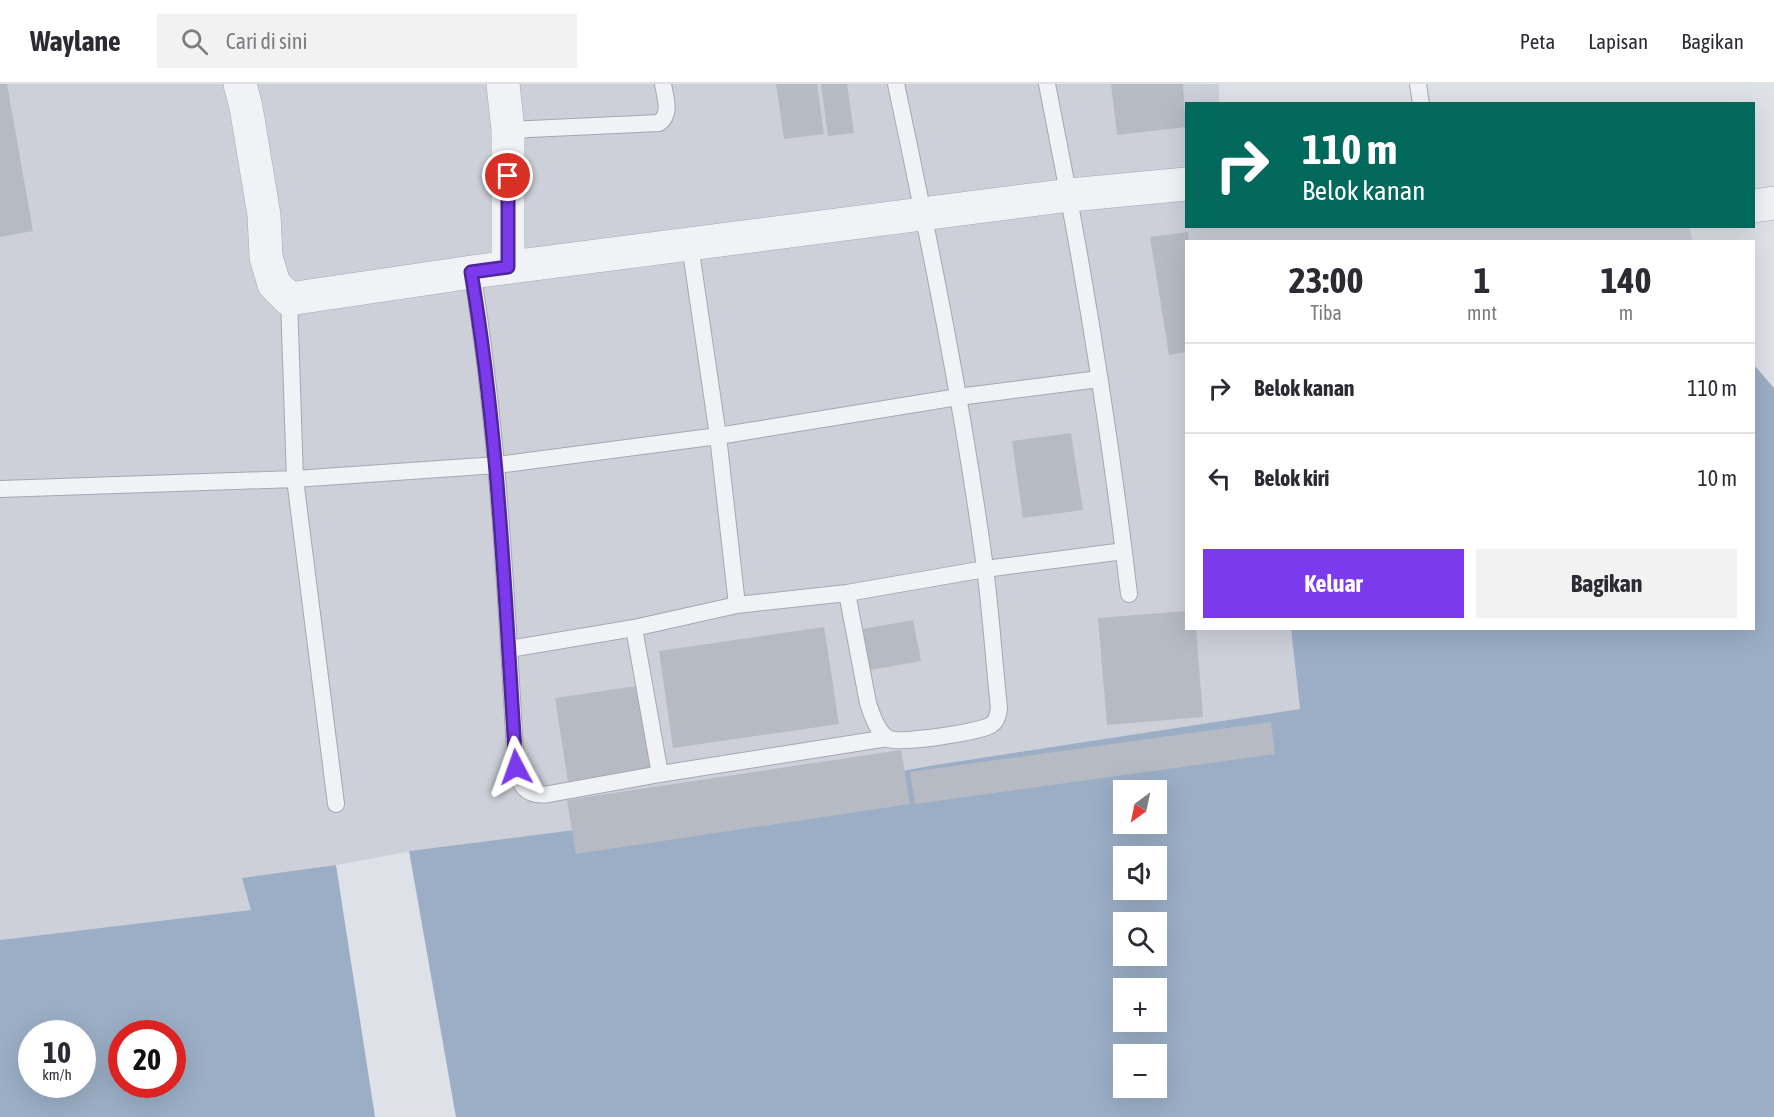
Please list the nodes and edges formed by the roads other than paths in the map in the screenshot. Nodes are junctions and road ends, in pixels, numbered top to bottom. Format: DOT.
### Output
graph roads {
  1 [pos="240,84"];
  2 [pos="503,84"];
  3 [pos="663,84"];
  4 [pos="896,84"];
  5 [pos="1047,84"];
  6 [pos="1418,84"];
  7 [pos="1421,102"];
  8 [pos="508,130"];
  9 [pos="1185,184"];
  10 [pos="1070,195"];
  11 [pos="1774,203"];
  12 [pos="1755,206"];
  13 [pos="923,215"];
  14 [pos="690,244"];
  15 [pos="508,267"];
  16 [pos="471,272"];
  17 [pos="289,299"];
  18 [pos="1099,379"];
  19 [pos="958,397"];
  20 [pos="718,436"];
  21 [pos="496,465"];
  22 [pos="295,479"];
  23 [pos="0,489"];
  24 [pos="1124,551"];
  25 [pos="985,569"];
  26 [pos="847,593"];
  27 [pos="1129,594"];
  28 [pos="737,605"];
  29 [pos="634,628"];
  30 [pos="509,649"];
  31 [pos="888,738"];
  32 [pos="660,774"];
  33 [pos="336,804"];
  1 -- 17 [label="street"];
  2 -- 8 [label="street"];
  3 -- 8 [label="lane"];
  4 -- 13 [label="lane"];
  5 -- 10 [label="lane"];
  6 -- 7 [label="lane"];
  8 -- 15 [label="street"];
  9 -- 10 [label="street"];
  10 -- 13 [label="street"];
  10 -- 18 [label="lane"];
  11 -- 12 [label="street"];
  13 -- 14 [label="street"];
  13 -- 19 [label="lane"];
  14 -- 15 [label="street"];
  14 -- 20 [label="lane"];
  15 -- 16 [label="street"];
  16 -- 17 [label="street"];
  16 -- 21 [label="lane"];
  17 -- 22 [label="lane"];
  18 -- 19 [label="lane"];
  18 -- 24 [label="lane"];
  19 -- 20 [label="lane"];
  19 -- 25 [label="lane"];
  20 -- 21 [label="lane"];
  20 -- 28 [label="lane"];
  21 -- 22 [label="lane"];
  21 -- 30 [label="lane"];
  22 -- 23 [label="lane"];
  22 -- 33 [label="lane"];
  24 -- 25 [label="lane"];
  24 -- 27 [label="lane"];
  25 -- 26 [label="lane"];
  25 -- 31 [label="lane"];
  26 -- 28 [label="lane"];
  26 -- 31 [label="lane"];
  28 -- 29 [label="lane"];
  29 -- 30 [label="lane"];
  29 -- 32 [label="lane"];
  30 -- 32 [label="lane"];
  31 -- 32 [label="lane"];
}
